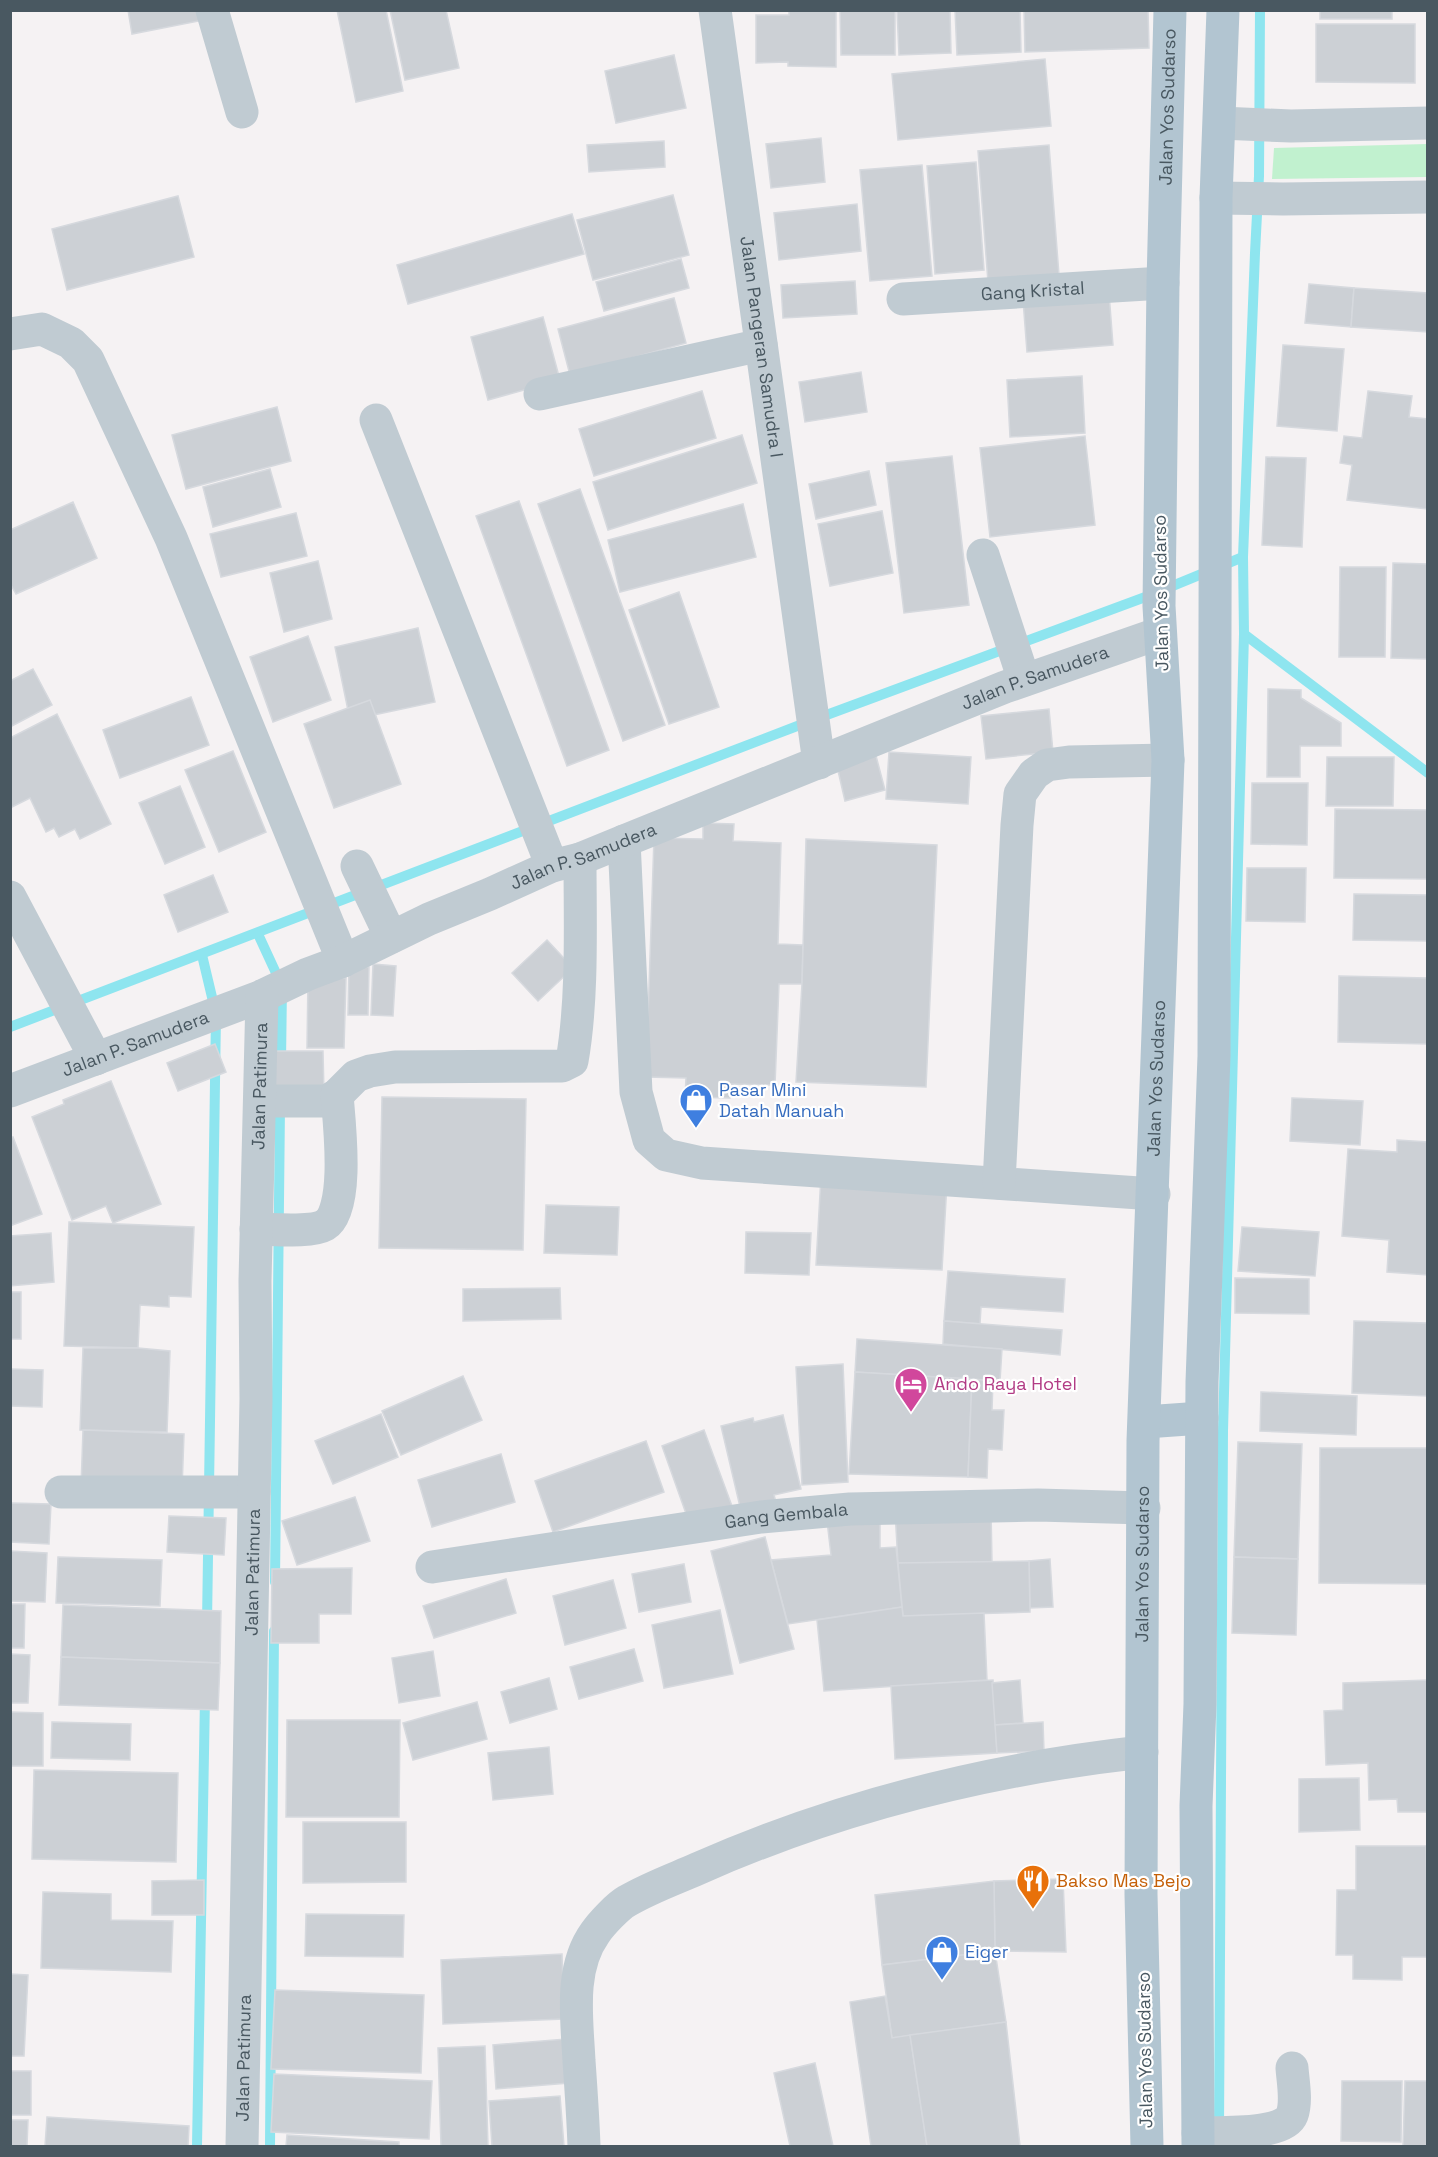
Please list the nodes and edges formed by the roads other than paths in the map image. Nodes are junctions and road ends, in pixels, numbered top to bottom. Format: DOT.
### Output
graph roads {
  1 [pos="212,10"];
  2 [pos="715,10"];
  3 [pos="1170,10"];
  4 [pos="1223,10"];
  5 [pos="242,112"];
  6 [pos="1220,123"];
  7 [pos="1428,123"];
  8 [pos="1428,197"];
  9 [pos="1216,198"];
  10 [pos="1163,283"];
  11 [pos="903,299"];
  12 [pos="10,334"];
  13 [pos="761,345"];
  14 [pos="540,394"];
  15 [pos="376,420"];
  16 [pos="983,555"];
  17 [pos="1160,620"];
  18 [pos="1024,680"];
  19 [pos="1168,760"];
  20 [pos="819,763"];
  21 [pos="624,841"];
  22 [pos="566,863"];
  23 [pos="357,866"];
  24 [pos="10,897"];
  25 [pos="391,937"];
  26 [pos="343,961"];
  27 [pos="262,996"];
  28 [pos="96,1059"];
  29 [pos="10,1091"];
  30 [pos="337,1095"];
  31 [pos="260,1101"];
  32 [pos="999,1183"];
  33 [pos="1154,1194"];
  34 [pos="256,1229"];
  35 [pos="1202,1418"];
  36 [pos="1145,1422"];
  37 [pos="62,1492"];
  38 [pos="254,1492"];
  39 [pos="1144,1508"];
  40 [pos="432,1567"];
  41 [pos="1142,1752"];
  42 [pos="1196,1965"];
  43 [pos="1144,1971"];
  44 [pos="1292,2068"];
  45 [pos="1198,2140"];
  46 [pos="242,2146"];
  47 [pos="584,2146"];
  48 [pos="1147,2146"];
  1 -- 5 [label="street"];
  2 -- 13 [label="street, Jalan Pangeran Samudra I"];
  3 -- 10 [label="main road, Jalan Yos Sudarso"];
  4 -- 6 [label="main road"];
  6 -- 7 [label="street"];
  6 -- 9 [label="main road"];
  8 -- 9 [label="street"];
  9 -- 35 [label="main road"];
  10 -- 11 [label="street, Gang Kristal"];
  10 -- 17 [label="main road, Jalan Yos Sudarso"];
  12 -- 26 [label="street"];
  13 -- 14 [label="street"];
  13 -- 20 [label="street, Jalan Pangeran Samudra I"];
  15 -- 22 [label="street"];
  16 -- 18 [label="street"];
  17 -- 18 [label="street, Jalan P. Samudera"];
  17 -- 19 [label="main road, Jalan Yos Sudarso"];
  18 -- 20 [label="street, Jalan P. Samudera"];
  19 -- 32 [label="street"];
  19 -- 33 [label="main road, Jalan Yos Sudarso"];
  20 -- 21 [label="street, Jalan P. Samudera"];
  21 -- 22 [label="street, Jalan P. Samudera"];
  21 -- 32 [label="street"];
  22 -- 25 [label="street, Jalan P. Samudera"];
  22 -- 30 [label="street"];
  23 -- 25 [label="street"];
  24 -- 28 [label="street"];
  25 -- 26 [label="street, Jalan P. Samudera"];
  26 -- 27 [label="street, Jalan P. Samudera"];
  27 -- 28 [label="street, Jalan P. Samudera"];
  27 -- 31 [label="street, Jalan Patimura"];
  28 -- 29 [label="street, Jalan P. Samudera"];
  30 -- 31 [label="street"];
  30 -- 34 [label="street"];
  31 -- 34 [label="street, Jalan Patimura"];
  32 -- 33 [label="street"];
  33 -- 36 [label="main road, Jalan Yos Sudarso"];
  34 -- 38 [label="street, Jalan Patimura"];
  35 -- 36 [label="main road"];
  35 -- 42 [label="main road"];
  36 -- 39 [label="main road, Jalan Yos Sudarso"];
  37 -- 38 [label="street"];
  38 -- 46 [label="street, Jalan Patimura"];
  39 -- 40 [label="street, Gang Gembala"];
  39 -- 41 [label="main road, Jalan Yos Sudarso"];
  41 -- 43 [label="main road, Jalan Yos Sudarso"];
  41 -- 47 [label="street"];
  42 -- 43 [label="main road"];
  42 -- 45 [label="main road"];
  43 -- 48 [label="main road, Jalan Yos Sudarso"];
  44 -- 45 [label="street"];
}
